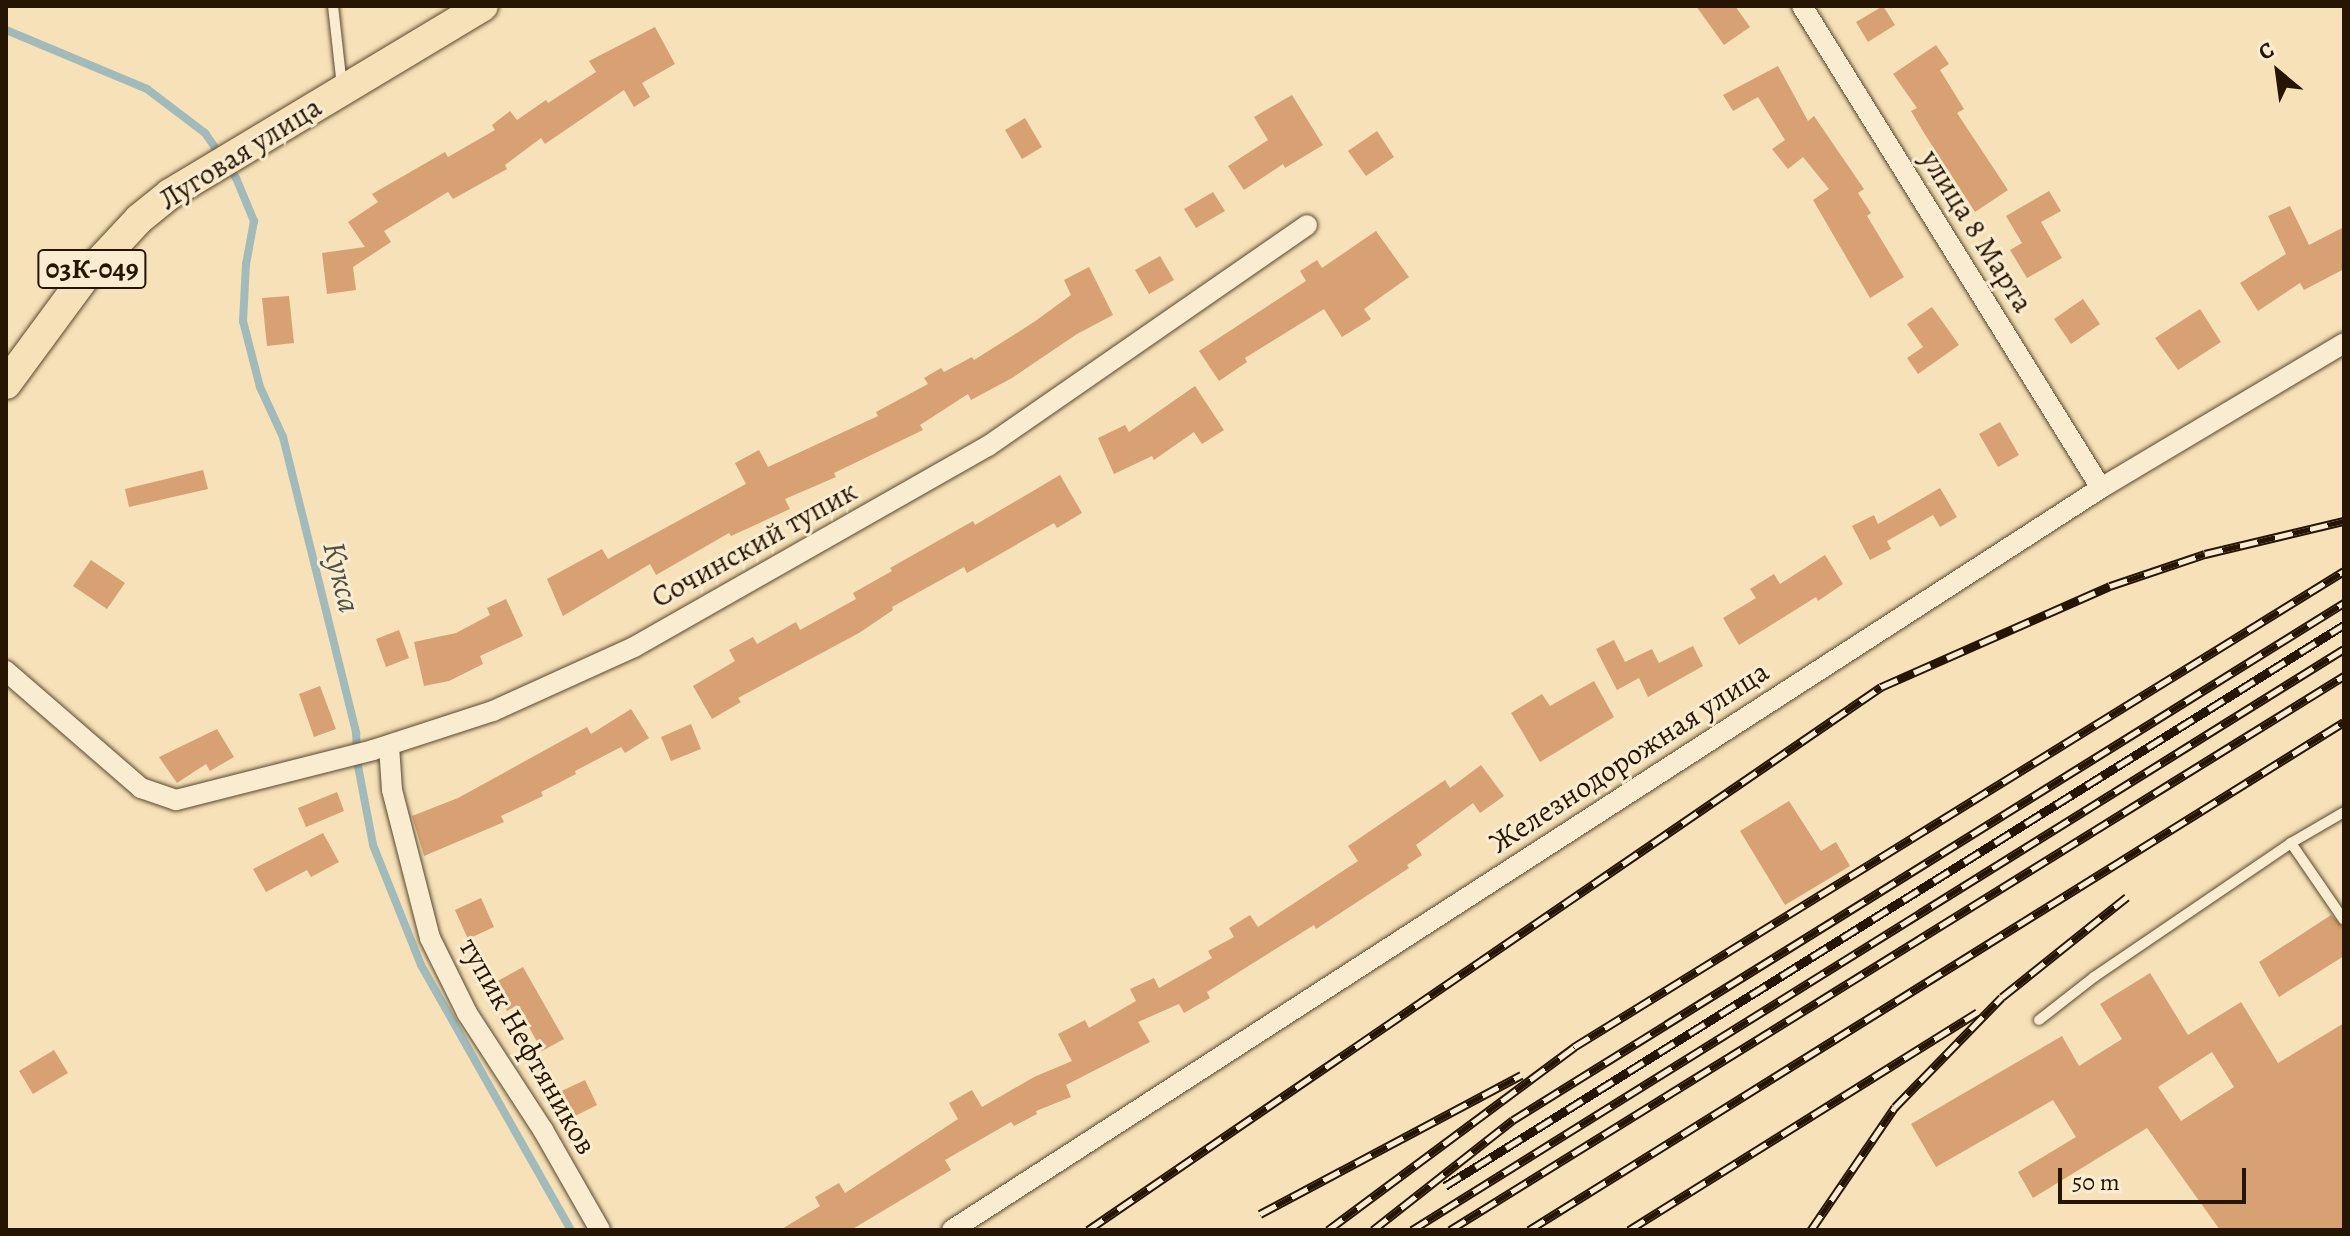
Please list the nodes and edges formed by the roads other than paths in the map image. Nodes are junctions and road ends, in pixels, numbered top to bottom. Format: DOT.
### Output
graph roads {
  1 [pos="333,6"];
  2 [pos="483,6"];
  3 [pos="1802,6"];
  4 [pos="342,88"];
  5 [pos="1307,225"];
  6 [pos="2344,343"];
  7 [pos="6,384"];
  8 [pos="2101,488"];
  9 [pos="6,671"];
  10 [pos="381,748"];
  11 [pos="2344,812"];
  12 [pos="2291,843"];
  13 [pos="2344,920"];
  14 [pos="2039,1020"];
  15 [pos="600,1230"];
  16 [pos="952,1230"];
  1 -- 4 [label="lane"];
  2 -- 4 [label="main road, Луговая улица / 03К-049"];
  3 -- 8 [label="street, улица 8 Марта"];
  4 -- 7 [label="main road, Луговая улица / 03К-049"];
  5 -- 10 [label="street, Сочинский тупик"];
  6 -- 8 [label="street, Железнодорожная улица"];
  8 -- 16 [label="street, Железнодорожная улица"];
  9 -- 10 [label="street, Сочинский тупик"];
  10 -- 15 [label="street, тупик Нефтяников"];
  11 -- 12 [label="lane"];
  12 -- 13 [label="lane"];
  12 -- 14 [label="lane"];
}
